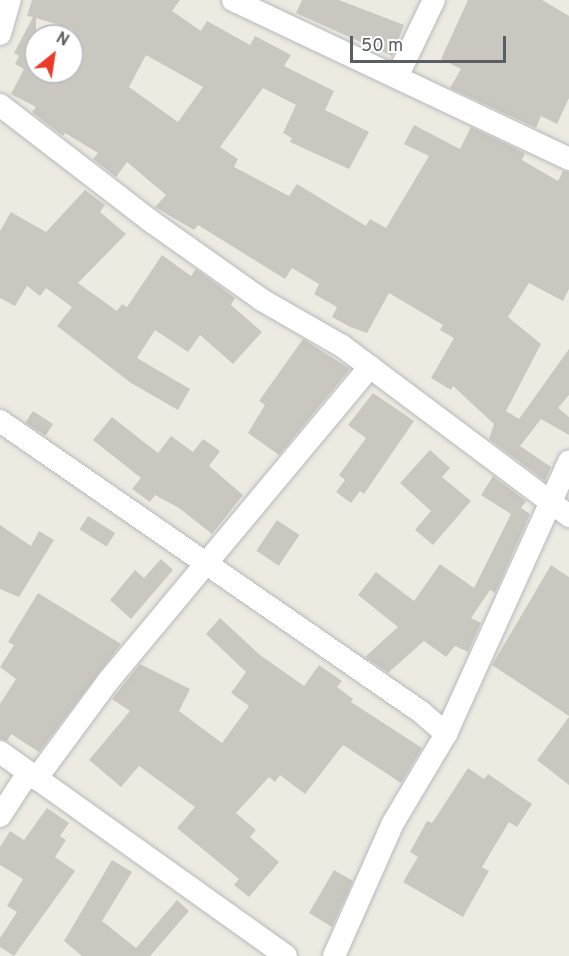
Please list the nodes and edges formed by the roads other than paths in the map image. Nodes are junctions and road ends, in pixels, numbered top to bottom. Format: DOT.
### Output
graph roads {
  1 [pos="10,0"];
  2 [pos="434,0"];
  3 [pos="247,3"];
  4 [pos="0,34"];
  5 [pos="398,75"];
  6 [pos="0,105"];
  7 [pos="569,159"];
  8 [pos="370,368"];
  9 [pos="0,421"];
  10 [pos="569,461"];
  11 [pos="550,503"];
  12 [pos="569,516"];
  13 [pos="208,564"];
  14 [pos="446,734"];
  15 [pos="0,752"];
  16 [pos="32,776"];
  17 [pos="0,816"];
  18 [pos="285,956"];
  19 [pos="334,956"];
  1 -- 4 [label="street"];
  2 -- 5 [label="street"];
  3 -- 5 [label="street"];
  5 -- 7 [label="street"];
  6 -- 8 [label="street"];
  8 -- 11 [label="street"];
  8 -- 13 [label="street"];
  9 -- 13 [label="street"];
  10 -- 11 [label="street"];
  11 -- 12 [label="street"];
  11 -- 14 [label="street"];
  13 -- 14 [label="street"];
  13 -- 16 [label="street"];
  14 -- 19 [label="street"];
  15 -- 16 [label="street"];
  16 -- 17 [label="street"];
  16 -- 18 [label="street"];
}
